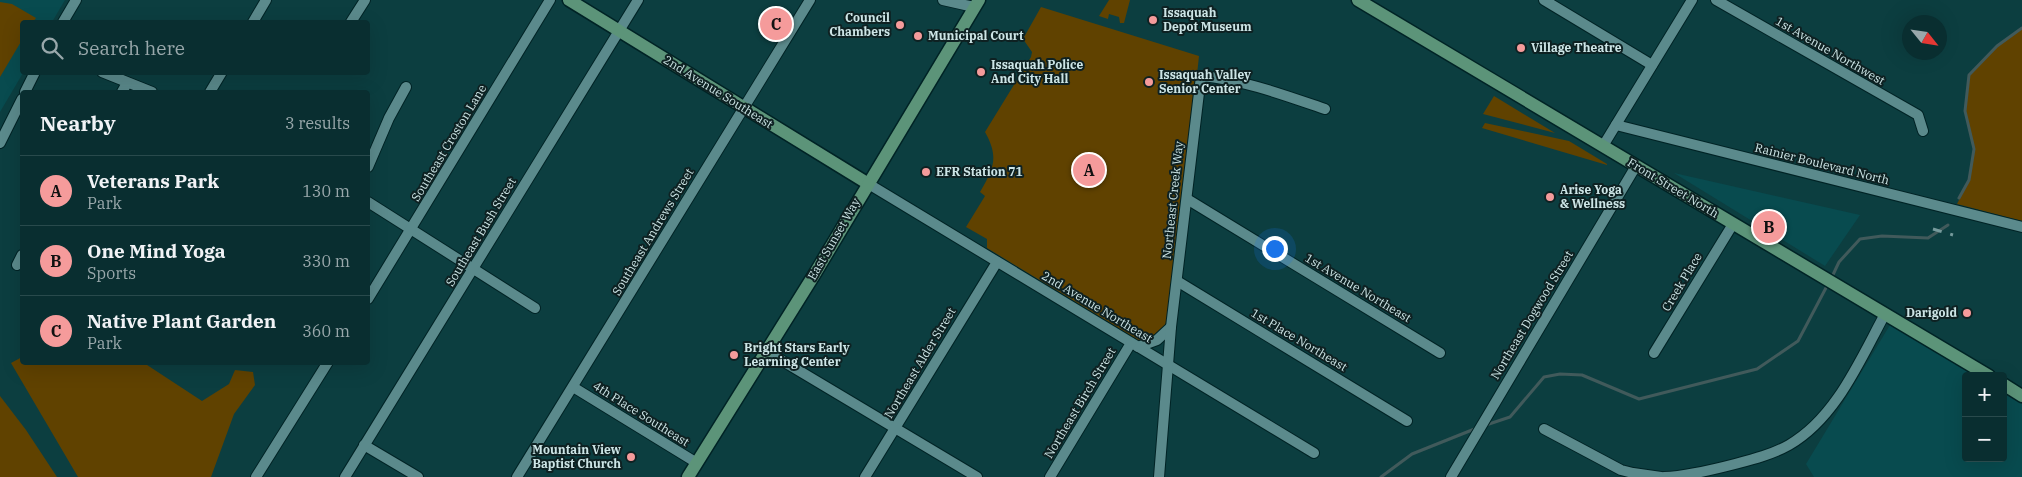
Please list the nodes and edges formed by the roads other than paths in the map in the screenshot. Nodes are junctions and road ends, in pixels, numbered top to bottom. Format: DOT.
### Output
graph roads {
  1 [pos="76,0"];
  2 [pos="266,0"];
  3 [pos="365,0"];
  4 [pos="550,0"];
  5 [pos="569,0"];
  6 [pos="638,0"];
  7 [pos="810,0"];
  8 [pos="943,0"];
  9 [pos="1358,0"];
  10 [pos="1544,0"];
  11 [pos="1692,0"];
  12 [pos="1716,0"];
  13 [pos="976,4"];
  14 [pos="64,20"];
  15 [pos="254,20"];
  16 [pos="352,20"];
  17 [pos="619,30"];
  18 [pos="1652,65"];
  19 [pos="34,75"];
  20 [pos="106,75"];
  21 [pos="221,75"];
  22 [pos="406,87"];
  23 [pos="125,88"];
  24 [pos="26,90"];
  25 [pos="138,90"];
  26 [pos="206,90"];
  27 [pos="211,90"];
  28 [pos="20,103"];
  29 [pos="743,108"];
  30 [pos="1325,109"];
  31 [pos="1616,125"];
  32 [pos="1923,131"];
  33 [pos="0,143"];
  34 [pos="1603,146"];
  35 [pos="370,162"];
  36 [pos="1636,166"];
  37 [pos="867,183"];
  38 [pos="1187,199"];
  39 [pos="370,203"];
  40 [pos="1733,224"];
  41 [pos="2022,227"];
  42 [pos="411,230"];
  43 [pos="20,259"];
  44 [pos="997,262"];
  45 [pos="17,265"];
  46 [pos="473,268"];
  47 [pos="1177,281"];
  48 [pos="370,296"];
  49 [pos="534,308"];
  50 [pos="1885,314"];
  51 [pos="1171,327"];
  52 [pos="1134,345"];
  53 [pos="766,351"];
  54 [pos="1440,353"];
  55 [pos="1654,353"];
  56 [pos="1167,364"];
  57 [pos="326,365"];
  58 [pos="1982,372"];
  59 [pos="573,386"];
  60 [pos="2007,387"];
  61 [pos="2022,396"];
  62 [pos="1407,420"];
  63 [pos="895,428"];
  64 [pos="1544,429"];
  65 [pos="364,445"];
  66 [pos="1314,453"];
  67 [pos="697,463"];
  68 [pos="256,477"];
  69 [pos="345,477"];
  70 [pos="418,477"];
  71 [pos="516,477"];
  72 [pos="688,477"];
  73 [pos="865,477"];
  74 [pos="977,477"];
  75 [pos="1050,477"];
  76 [pos="1159,477"];
  77 [pos="1451,477"];
  78 [pos="1663,477"];
  1 -- 14 [label="street"];
  2 -- 15 [label="street"];
  3 -- 16 [label="street"];
  4 -- 42 [label="street, Southeast Croston Lane"];
  5 -- 17 [label="main road, 2nd Avenue Southeast"];
  6 -- 17 [label="street, Southeast Bush Street"];
  7 -- 29 [label="street, Southeast Andrews Street"];
  8 -- 13 [label="street"];
  9 -- 34 [label="main road, Front Street North"];
  10 -- 18 [label="street"];
  11 -- 18 [label="street"];
  12 -- 32 [label="street, 1st Avenue Northwest"];
  13 -- 37 [label="main road, East Sunset Way"];
  17 -- 29 [label="main road, 2nd Avenue Southeast"];
  17 -- 46 [label="street, Southeast Bush Street"];
  18 -- 31 [label="street"];
  19 -- 24 [label="street"];
  20 -- 23 [label="street"];
  21 -- 26 [label="street"];
  21 -- 27 [label="street"];
  22 -- 35 [label="street"];
  23 -- 25 [label="street"];
  28 -- 33 [label="street"];
  29 -- 37 [label="main road, 2nd Avenue Southeast"];
  29 -- 59 [label="street, Southeast Andrews Street"];
  30 -- 38 [label="street, Northeast Creek Way"];
  31 -- 34 [label="street"];
  31 -- 41 [label="street, Rainier Boulevard North"];
  34 -- 36 [label="main road, Front Street North"];
  36 -- 40 [label="main road, Front Street North"];
  36 -- 77 [label="street, Northeast Dogwood Street"];
  37 -- 44 [label="street, 2nd Avenue Northeast"];
  37 -- 53 [label="main road, East Sunset Way"];
  38 -- 47 [label="street, Northeast Creek Way"];
  38 -- 54 [label="street, 1st Avenue Northeast"];
  39 -- 42 [label="street"];
  40 -- 50 [label="main road, Front Street North"];
  40 -- 55 [label="street, Creek Place"];
  42 -- 46 [label="street"];
  42 -- 48 [label="street, Southeast Croston Lane"];
  43 -- 45 [label="street"];
  44 -- 52 [label="street, 2nd Avenue Northeast"];
  44 -- 63 [label="street, Northeast Alder Street"];
  46 -- 49 [label="street"];
  46 -- 65 [label="street, Southeast Bush Street"];
  47 -- 51 [label="street, Northeast Creek Way"];
  47 -- 62 [label="street, 1st Place Northeast"];
  50 -- 58 [label="main road, Front Street North"];
  50 -- 78 [label="street"];
  51 -- 52 [label="street"];
  51 -- 56 [label="street, Northeast Creek Way"];
  52 -- 56 [label="street, 2nd Avenue Northeast"];
  52 -- 75 [label="street, Northeast Birch Street"];
  53 -- 63 [label="street"];
  53 -- 67 [label="main road, East Sunset Way"];
  56 -- 66 [label="street, 2nd Avenue Northeast"];
  56 -- 76 [label="street, Northeast Creek Way"];
  57 -- 68 [label="street"];
  59 -- 67 [label="street, 4th Place Southeast"];
  59 -- 71 [label="street, Southeast Andrews Street"];
  60 -- 61 [label="main road"];
  63 -- 73 [label="street, Northeast Alder Street"];
  63 -- 74 [label="street"];
  64 -- 78 [label="street"];
  65 -- 69 [label="street, Southeast Bush Street"];
  65 -- 70 [label="street"];
  67 -- 72 [label="main road, East Sunset Way"];
}
